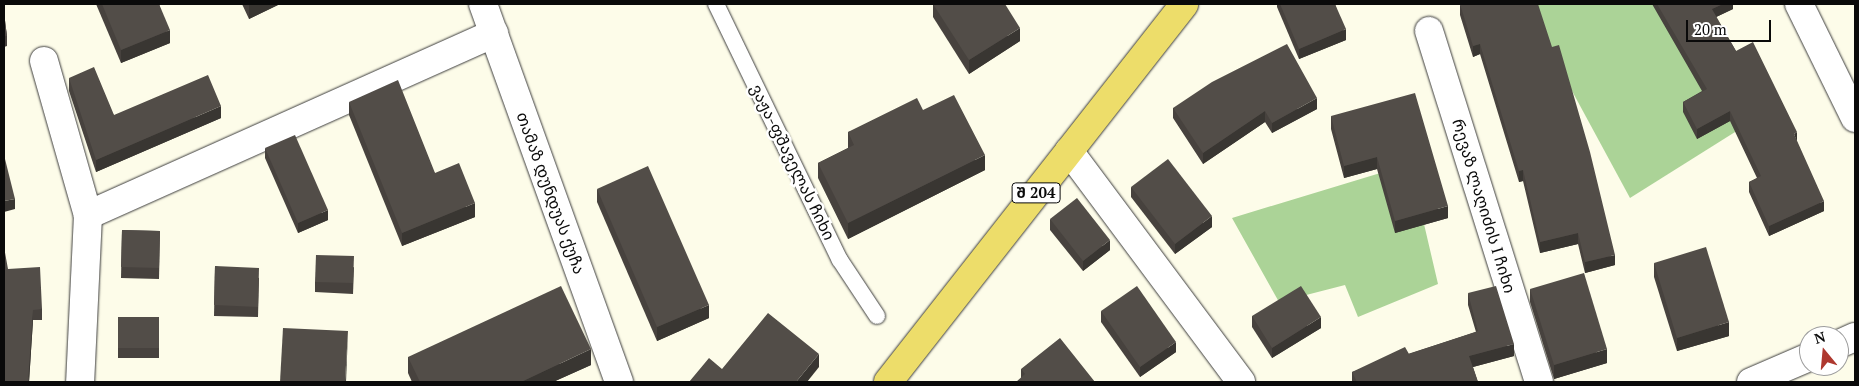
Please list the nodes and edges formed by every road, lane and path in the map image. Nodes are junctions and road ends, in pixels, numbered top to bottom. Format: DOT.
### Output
graph roads {
  1 [pos="482,4"];
  2 [pos="716,4"];
  3 [pos="1184,4"];
  4 [pos="1799,4"];
  5 [pos="1429,31"];
  6 [pos="494,33"];
  7 [pos="44,61"];
  8 [pos="1855,118"];
  9 [pos="1069,151"];
  10 [pos="88,214"];
  11 [pos="878,316"];
  12 [pos="1799,361"];
  13 [pos="80,382"];
  14 [pos="619,382"];
  15 [pos="888,382"];
  16 [pos="1241,382"];
  17 [pos="1539,382"];
  18 [pos="1751,382"];
  1 -- 6 [label="street, თამაზ დუნდუას ქუჩა"];
  2 -- 11 [label="lane, ვაჟა-ფშაველას ჩიხი"];
  3 -- 9 [label="main road, შ 204"];
  4 -- 8 [label="street"];
  5 -- 17 [label="street, რევაზ ლაღიძის I ჩიხი"];
  6 -- 10 [label="street"];
  6 -- 14 [label="street, თამაზ დუნდუას ქუჩა"];
  7 -- 10 [label="street"];
  9 -- 15 [label="main road, შ 204"];
  9 -- 16 [label="street"];
  10 -- 13 [label="street"];
  12 -- 18 [label="street"];
}
